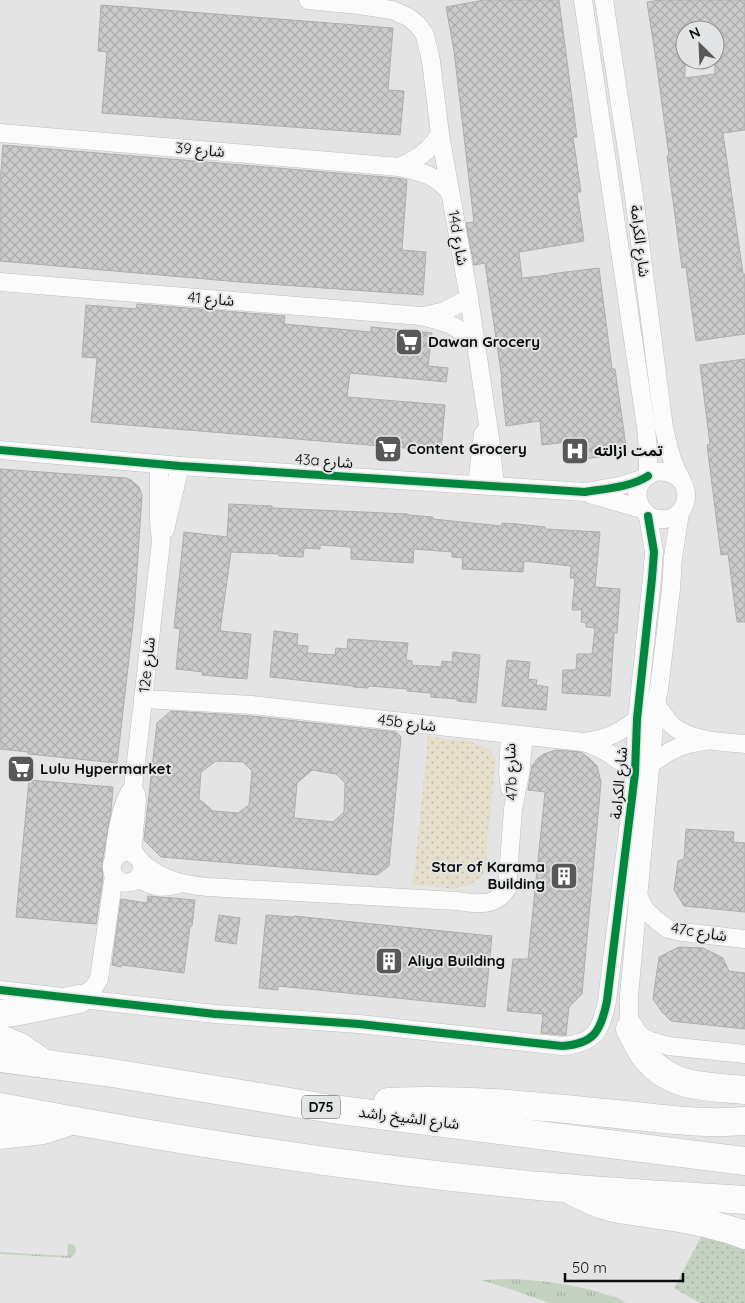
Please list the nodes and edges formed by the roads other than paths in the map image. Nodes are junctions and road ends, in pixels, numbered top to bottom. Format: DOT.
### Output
graph roads {
  1 [pos="308,0"];
  2 [pos="583,0"];
  3 [pos="604,0"];
  4 [pos="0,133"];
  5 [pos="440,134"];
  6 [pos="399,167"];
  7 [pos="450,191"];
  8 [pos="0,282"];
  9 [pos="468,298"];
  10 [pos="421,316"];
  11 [pos="475,342"];
  12 [pos="486,416"];
  13 [pos="0,450"];
  14 [pos="159,464"];
  15 [pos="180,466"];
  16 [pos="646,477"];
  17 [pos="681,480"];
  18 [pos="477,485"];
  19 [pos="495,486"];
  20 [pos="585,492"];
  21 [pos="680,512"];
  22 [pos="645,513"];
  23 [pos="161,542"];
  24 [pos="143,692"];
  25 [pos="656,704"];
  26 [pos="638,719"];
  27 [pos="517,735"];
  28 [pos="709,740"];
  29 [pos="582,742"];
  30 [pos="745,744"];
  31 [pos="651,764"];
  32 [pos="635,773"];
  33 [pos="133,788"];
  34 [pos="138,865"];
  35 [pos="114,867"];
  36 [pos="638,896"];
  37 [pos="745,939"];
  38 [pos="0,990"];
  39 [pos="79,999"];
  40 [pos="0,1014"];
  41 [pos="630,1028"];
  42 [pos="0,1038"];
  43 [pos="745,1054"];
  44 [pos="0,1058"];
  45 [pos="45,1064"];
  46 [pos="745,1090"];
  47 [pos="0,1107"];
  48 [pos="332,1108"];
  49 [pos="71,1121"];
  50 [pos="745,1122"];
  51 [pos="0,1135"];
  52 [pos="745,1140"];
  53 [pos="599,1142"];
  54 [pos="745,1161"];
  55 [pos="567,1188"];
  56 [pos="745,1200"];
  57 [pos="745,1235"];
  1 -- 5 [label="street, 14d شارع"];
  2 -- 16 [label="street, شارع الكرامة"];
  3 -- 17 [label="street, شارع الكرامة"];
  4 -- 6 [label="street, شارع 39"];
  5 -- 6 [label="street"];
  5 -- 7 [label="street, 14d شارع"];
  6 -- 7 [label="street, شارع 39"];
  7 -- 9 [label="street, 14d شارع"];
  8 -- 10 [label="street, شارع 41"];
  9 -- 10 [label="street, شارع 41"];
  9 -- 11 [label="street, 14d شارع"];
  10 -- 11 [label="street, شارع 41"];
  11 -- 12 [label="street, 14d شارع"];
  12 -- 18 [label="street, 14d شارع"];
  12 -- 19 [label="street, 14d شارع"];
  13 -- 14 [label="street, 43a شارع"];
  14 -- 15 [label="street, 43a شارع"];
  14 -- 23 [label="street, 12e شارع"];
  15 -- 18 [label="street, 43a شارع"];
  15 -- 23 [label="street, 12e شارع"];
  16 -- 17 [label="street"];
  16 -- 20 [label="street, 43a شارع"];
  16 -- 22 [label="street"];
  17 -- 21 [label="street"];
  18 -- 19 [label="street, 43a شارع"];
  19 -- 20 [label="street, 43a شارع"];
  20 -- 22 [label="street, 43a شارع"];
  21 -- 22 [label="street"];
  21 -- 25 [label="street, شارع الكرامة"];
  22 -- 26 [label="street, شارع الكرامة"];
  23 -- 24 [label="street, 12e شارع"];
  24 -- 27 [label="street, 45b شارع"];
  24 -- 33 [label="street, 12e شارع"];
  25 -- 28 [label="street"];
  25 -- 31 [label="street, شارع الكرامة"];
  26 -- 29 [label="street, 45b شارع"];
  26 -- 32 [label="street, شارع الكرامة"];
  27 -- 29 [label="street, 45b شارع"];
  27 -- 34 [label="street, 47b شارع"];
  28 -- 30 [label="street"];
  28 -- 31 [label="street"];
  29 -- 32 [label="street, 45b شارع"];
  31 -- 36 [label="street, شارع الكرامة"];
  32 -- 39 [label="street, شارع الكرامة"];
  33 -- 34 [label="street, 12e شارع"];
  33 -- 35 [label="street, 12e شارع"];
  34 -- 35 [label="street"];
  34 -- 35 [label="street"];
  35 -- 39 [label="street, 12e شارع"];
  36 -- 37 [label="street, 47c شارع"];
  36 -- 41 [label="street, شارع الكرامة"];
  38 -- 39 [label="street"];
  39 -- 40 [label="main road"];
  41 -- 43 [label="street"];
  41 -- 46 [label="main road"];
  42 -- 45 [label="main road, شارع الشيخ راشد / D75"];
  44 -- 45 [label="main road, شارع الشيخ راشد / D75"];
  45 -- 48 [label="main road, شارع الشيخ راشد / D75"];
  47 -- 49 [label="main road"];
  48 -- 50 [label="main road"];
  48 -- 53 [label="main road, شارع الشيخ راشد / D75"];
  49 -- 51 [label="main road"];
  49 -- 55 [label="main road"];
  52 -- 53 [label="main road"];
  53 -- 54 [label="main road, شارع الشيخ راشد / D75"];
  55 -- 56 [label="main road"];
  55 -- 57 [label="main road"];
}
